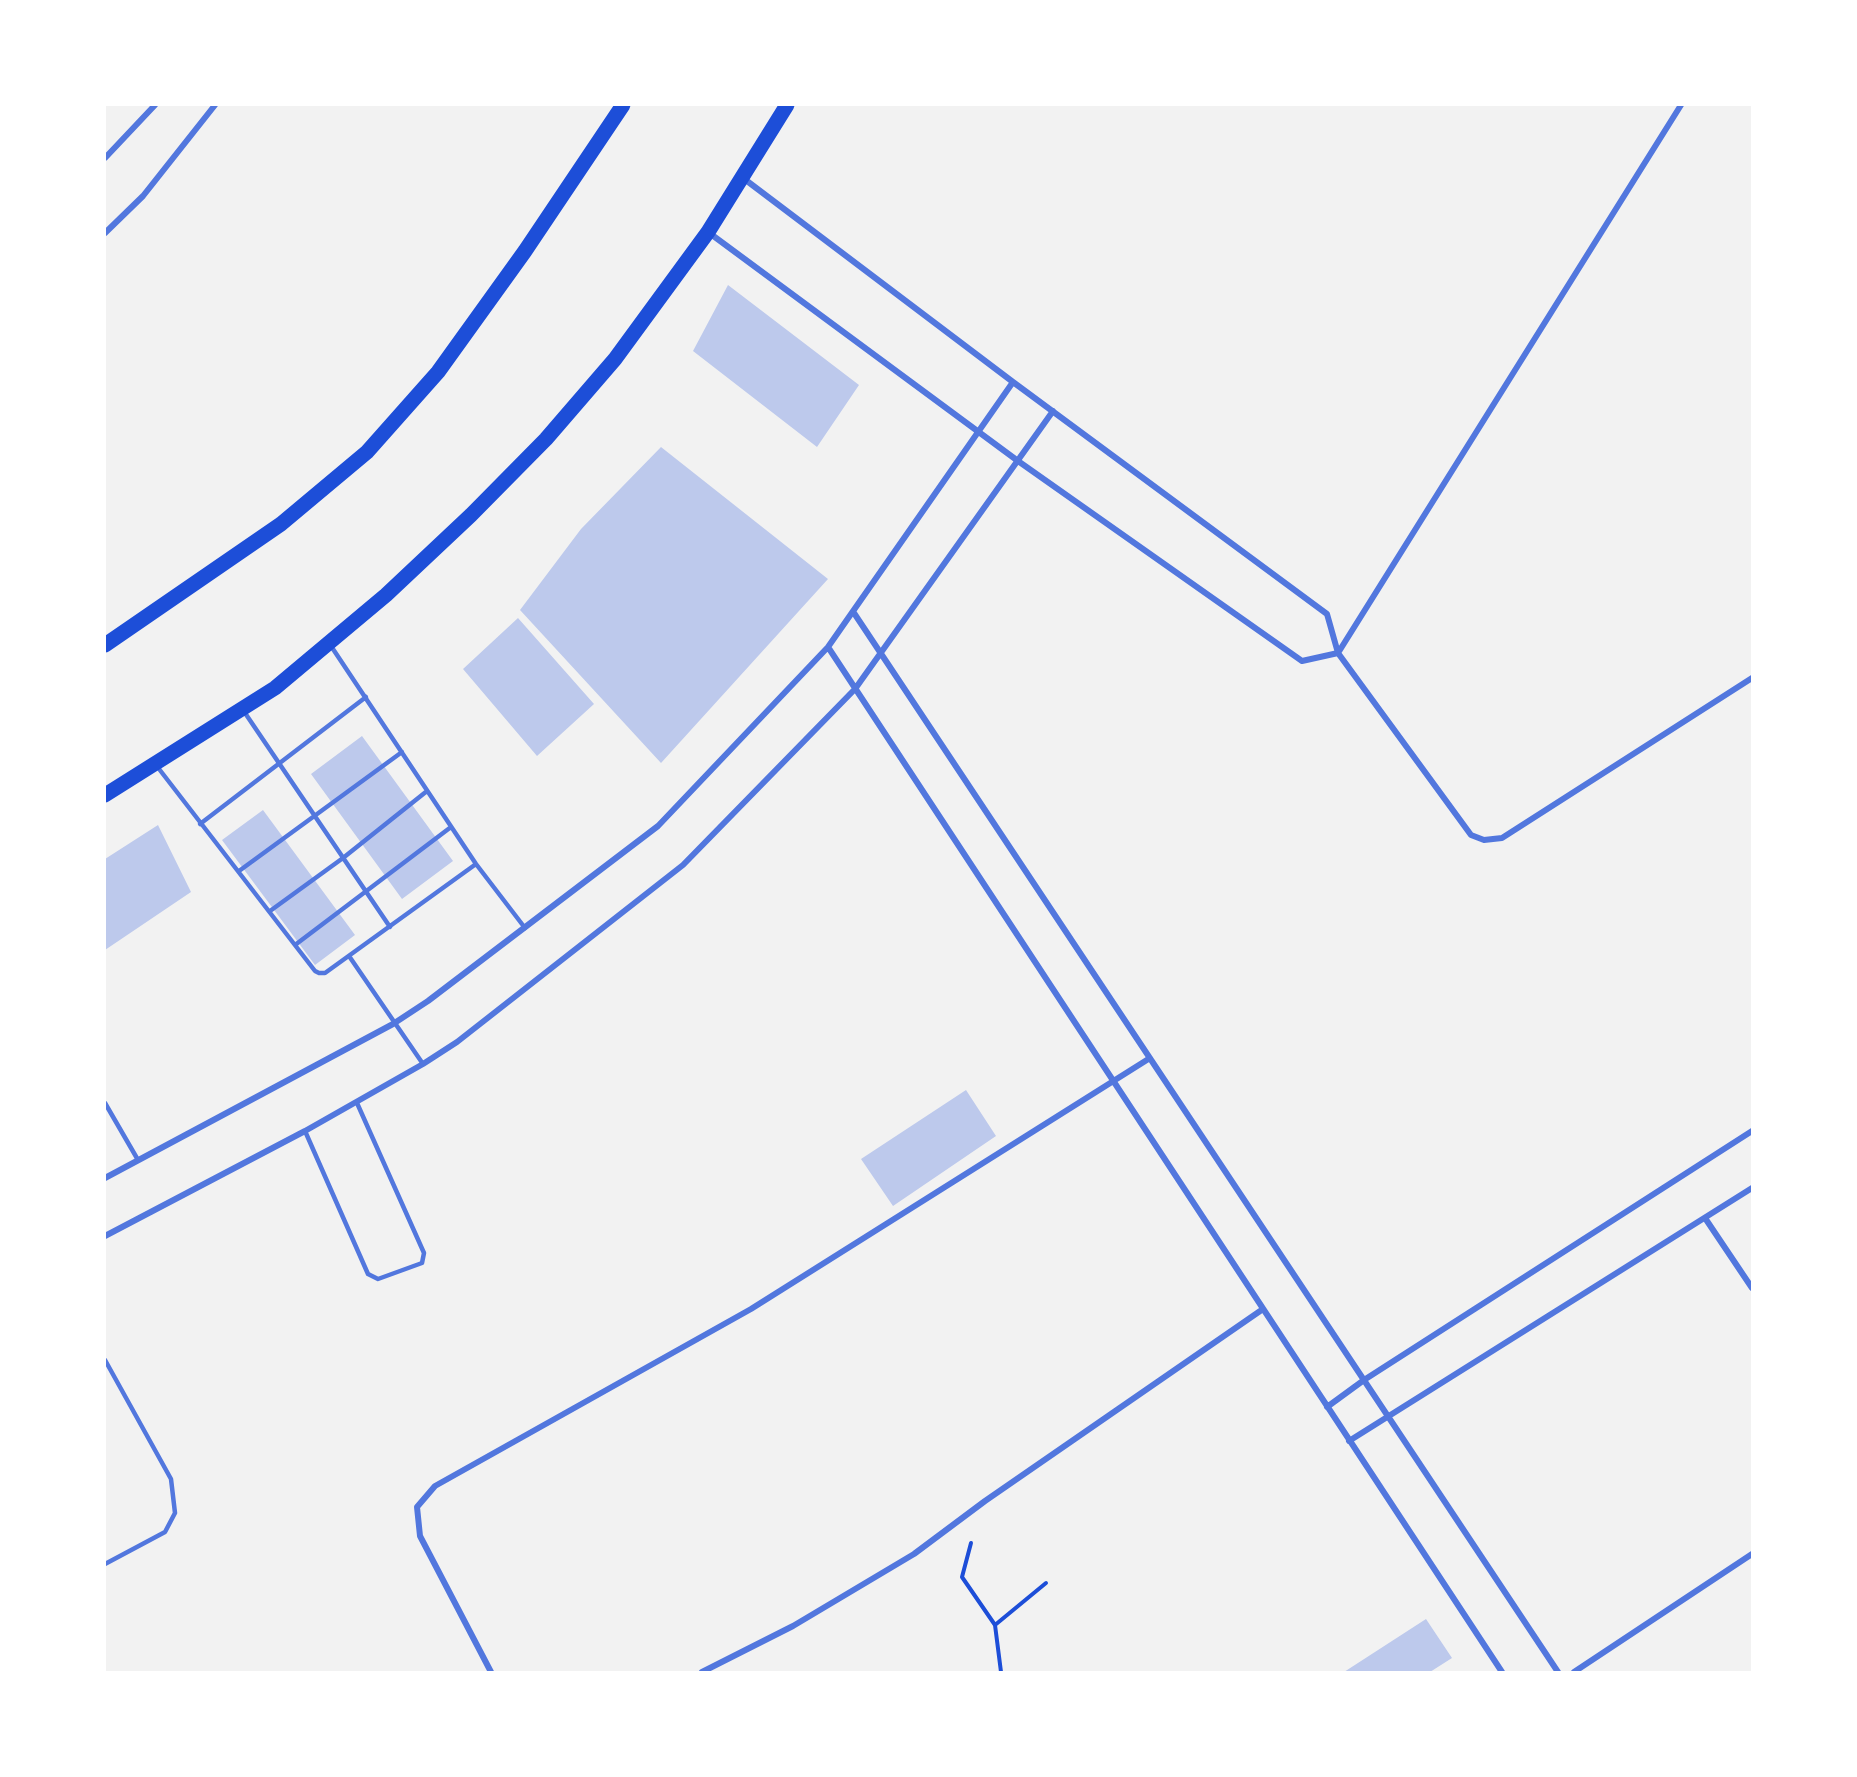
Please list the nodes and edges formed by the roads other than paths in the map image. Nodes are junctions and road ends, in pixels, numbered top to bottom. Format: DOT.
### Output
graph roads {
  1 [pos="155,105"];
  2 [pos="215,105"];
  3 [pos="623,105"];
  4 [pos="787,105"];
  5 [pos="1681,105"];
  6 [pos="105,158"];
  7 [pos="743,178"];
  8 [pos="708,232"];
  9 [pos="105,233"];
  10 [pos="1013,382"];
  11 [pos="1053,411"];
  12 [pos="977,430"];
  13 [pos="1018,461"];
  14 [pos="854,613"];
  15 [pos="329,642"];
  16 [pos="105,645"];
  17 [pos="828,647"];
  18 [pos="1338,653"];
  19 [pos="881,654"];
  20 [pos="1752,678"];
  21 [pos="855,689"];
  22 [pos="366,697"];
  23 [pos="242,708"];
  24 [pos="402,752"];
  25 [pos="279,763"];
  26 [pos="156,765"];
  27 [pos="427,791"];
  28 [pos="105,795"];
  29 [pos="316,817"];
  30 [pos="200,824"];
  31 [pos="451,827"];
  32 [pos="343,858"];
  33 [pos="476,864"];
  34 [pos="239,871"];
  35 [pos="367,893"];
  36 [pos="270,911"];
  37 [pos="390,927"];
  38 [pos="525,928"];
  39 [pos="295,945"];
  40 [pos="349,956"];
  41 [pos="393,1024"];
  42 [pos="1150,1058"];
  43 [pos="423,1064"];
  44 [pos="1113,1082"];
  45 [pos="105,1103"];
  46 [pos="357,1103"];
  47 [pos="305,1131"];
  48 [pos="1752,1131"];
  49 [pos="138,1160"];
  50 [pos="105,1178"];
  51 [pos="1752,1188"];
  52 [pos="1705,1218"];
  53 [pos="105,1236"];
  54 [pos="1752,1288"];
  55 [pos="1263,1309"];
  56 [pos="105,1360"];
  57 [pos="1364,1380"];
  58 [pos="1327,1407"];
  59 [pos="1388,1416"];
  60 [pos="1349,1441"];
  61 [pos="1752,1554"];
  62 [pos="105,1564"];
  63 [pos="491,1672"];
  64 [pos="702,1672"];
  65 [pos="1502,1672"];
  66 [pos="1558,1672"];
  67 [pos="1574,1672"];
  1 -- 6 [label="street"];
  2 -- 9 [label="street"];
  3 -- 16 [label="main road"];
  4 -- 7 [label="main road"];
  5 -- 18 [label="street"];
  7 -- 8 [label="main road"];
  7 -- 10 [label="street"];
  8 -- 12 [label="street"];
  8 -- 15 [label="main road"];
  10 -- 11 [label="street"];
  10 -- 12 [label="street"];
  11 -- 13 [label="street"];
  11 -- 18 [label="street"];
  12 -- 13 [label="street"];
  12 -- 14 [label="street"];
  13 -- 18 [label="street"];
  13 -- 19 [label="street"];
  14 -- 17 [label="street"];
  14 -- 19 [label="street"];
  15 -- 22 [label="lane"];
  15 -- 23 [label="main road"];
  17 -- 21 [label="street"];
  17 -- 38 [label="street"];
  18 -- 20 [label="street"];
  19 -- 21 [label="street"];
  19 -- 42 [label="street"];
  21 -- 43 [label="street"];
  21 -- 44 [label="street"];
  22 -- 24 [label="lane"];
  22 -- 25 [label="lane"];
  23 -- 25 [label="lane"];
  23 -- 26 [label="main road"];
  24 -- 27 [label="lane"];
  24 -- 29 [label="lane"];
  25 -- 29 [label="lane"];
  25 -- 30 [label="lane"];
  26 -- 28 [label="main road"];
  26 -- 30 [label="lane"];
  27 -- 31 [label="lane"];
  27 -- 32 [label="lane"];
  29 -- 32 [label="lane"];
  29 -- 34 [label="lane"];
  30 -- 34 [label="lane"];
  31 -- 33 [label="lane"];
  31 -- 35 [label="lane"];
  32 -- 35 [label="lane"];
  32 -- 36 [label="lane"];
  33 -- 37 [label="lane"];
  33 -- 38 [label="lane"];
  34 -- 36 [label="lane"];
  35 -- 37 [label="lane"];
  35 -- 39 [label="lane"];
  36 -- 39 [label="lane"];
  37 -- 40 [label="lane"];
  38 -- 41 [label="street"];
  39 -- 40 [label="lane"];
  40 -- 41 [label="lane"];
  41 -- 43 [label="lane"];
  41 -- 49 [label="street"];
  42 -- 44 [label="street"];
  42 -- 57 [label="street"];
  43 -- 46 [label="street"];
  44 -- 55 [label="street"];
  44 -- 63 [label="street"];
  45 -- 49 [label="lane"];
  46 -- 47 [label="street"];
  46 -- 47 [label="lane"];
  47 -- 53 [label="street"];
  48 -- 57 [label="street"];
  49 -- 50 [label="street"];
  51 -- 52 [label="street"];
  52 -- 54 [label="street"];
  52 -- 59 [label="street"];
  55 -- 58 [label="street"];
  55 -- 64 [label="street"];
  56 -- 62 [label="lane"];
  57 -- 58 [label="street"];
  57 -- 59 [label="street"];
  58 -- 60 [label="street"];
  59 -- 60 [label="street"];
  59 -- 66 [label="street"];
  60 -- 65 [label="street"];
  61 -- 67 [label="street"];
}
